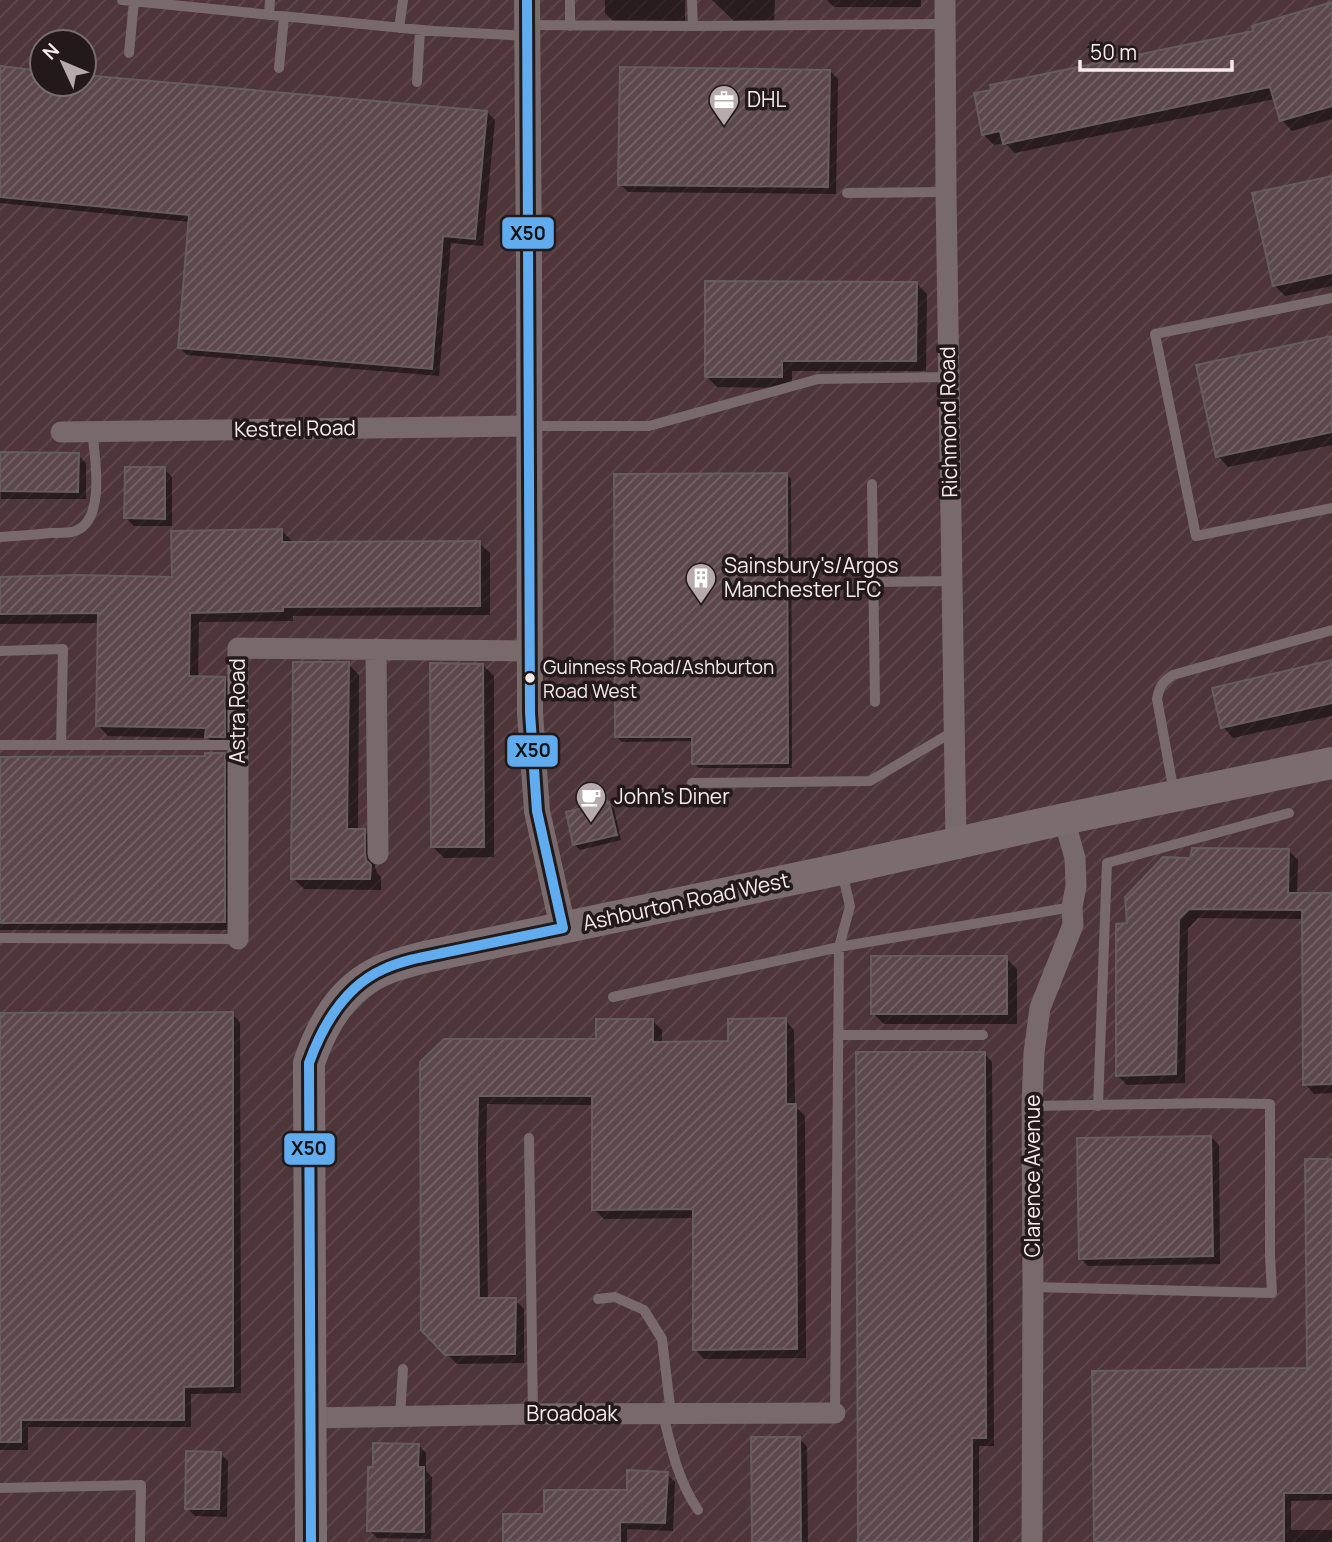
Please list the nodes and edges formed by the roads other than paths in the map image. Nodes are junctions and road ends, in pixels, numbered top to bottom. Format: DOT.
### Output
graph roads {
  1 [pos="126,0"];
  2 [pos="270,0"];
  3 [pos="402,0"];
  4 [pos="570,0"];
  5 [pos="692,0"];
  6 [pos="945,0"];
  7 [pos="269,15"];
  8 [pos="284,17"];
  9 [pos="527,20"];
  10 [pos="945,24"];
  11 [pos="570,26"];
  12 [pos="693,26"];
  13 [pos="399,28"];
  14 [pos="420,30"];
  15 [pos="129,53"];
  16 [pos="279,68"];
  17 [pos="417,82"];
  18 [pos="946,192"];
  19 [pos="847,193"];
  20 [pos="1332,298"];
  21 [pos="949,377"];
  22 [pos="530,426"];
  23 [pos="92,431"];
  24 [pos="61,432"];
  25 [pos="872,484"];
  26 [pos="1332,508"];
  27 [pos="0,537"];
  28 [pos="952,581"];
  29 [pos="874,582"];
  30 [pos="1332,630"];
  31 [pos="376,649"];
  32 [pos="0,651"];
  33 [pos="531,651"];
  34 [pos="875,702"];
  35 [pos="954,731"];
  36 [pos="0,745"];
  37 [pos="61,745"];
  38 [pos="238,745"];
  39 [pos="1332,762"];
  40 [pos="692,783"];
  41 [pos="1174,796"];
  42 [pos="1289,813"];
  43 [pos="1064,819"];
  44 [pos="956,844"];
  45 [pos="378,854"];
  46 [pos="841,869"];
  47 [pos="1072,907"];
  48 [pos="563,928"];
  49 [pos="0,938"];
  50 [pos="238,939"];
  51 [pos="839,947"];
  52 [pos="613,997"];
  53 [pos="838,1035"];
  54 [pos="983,1035"];
  55 [pos="1032,1106"];
  56 [pos="1098,1106"];
  57 [pos="529,1138"];
  58 [pos="1034,1287"];
  59 [pos="598,1299"];
  60 [pos="403,1369"];
  61 [pos="835,1413"];
  62 [pos="667,1414"];
  63 [pos="533,1415"];
  64 [pos="400,1417"];
  65 [pos="310,1418"];
  66 [pos="0,1488"];
  67 [pos="698,1510"];
  68 [pos="140,1542"];
  69 [pos="311,1542"];
  70 [pos="1032,1542"];
  1 -- 7 [label="lane"];
  1 -- 15 [label="lane"];
  2 -- 7 [label="lane"];
  3 -- 13 [label="lane"];
  4 -- 11 [label="lane"];
  5 -- 12 [label="lane"];
  6 -- 10 [label="street, Richmond Road"];
  7 -- 8 [label="lane"];
  8 -- 13 [label="lane"];
  8 -- 16 [label="lane"];
  9 -- 11 [label="lane"];
  9 -- 14 [label="lane"];
  9 -- 22 [label="street"];
  10 -- 12 [label="lane"];
  10 -- 18 [label="street, Richmond Road"];
  11 -- 12 [label="lane"];
  13 -- 14 [label="lane"];
  14 -- 17 [label="lane"];
  18 -- 19 [label="lane"];
  18 -- 21 [label="street, Richmond Road"];
  20 -- 26 [label="lane"];
  21 -- 22 [label="lane"];
  21 -- 28 [label="street, Richmond Road"];
  22 -- 23 [label="street, Kestrel Road"];
  22 -- 33 [label="street"];
  23 -- 24 [label="street, Kestrel Road"];
  23 -- 27 [label="lane"];
  25 -- 29 [label="lane"];
  28 -- 29 [label="lane"];
  28 -- 35 [label="street, Richmond Road"];
  29 -- 34 [label="lane"];
  30 -- 41 [label="lane"];
  31 -- 33 [label="street, Astra Road"];
  31 -- 38 [label="street, Astra Road"];
  31 -- 45 [label="street"];
  32 -- 37 [label="lane"];
  33 -- 48 [label="street"];
  35 -- 40 [label="lane"];
  35 -- 44 [label="street, Richmond Road"];
  36 -- 37 [label="lane"];
  37 -- 38 [label="lane"];
  38 -- 50 [label="street, Astra Road"];
  39 -- 41 [label="main road, Ashburton Road West"];
  41 -- 43 [label="main road, Ashburton Road West"];
  42 -- 56 [label="lane"];
  43 -- 44 [label="main road, Ashburton Road West"];
  43 -- 47 [label="street, Clarence Avenue"];
  44 -- 46 [label="main road, Ashburton Road West"];
  46 -- 48 [label="main road, Ashburton Road West"];
  46 -- 51 [label="lane"];
  47 -- 51 [label="lane"];
  47 -- 55 [label="street, Clarence Avenue"];
  48 -- 65 [label="main road, Ashburton Road West"];
  49 -- 50 [label="lane"];
  51 -- 52 [label="lane"];
  51 -- 53 [label="lane"];
  53 -- 54 [label="lane"];
  53 -- 61 [label="lane"];
  55 -- 56 [label="lane"];
  55 -- 58 [label="street, Clarence Avenue"];
  56 -- 58 [label="lane"];
  57 -- 63 [label="lane"];
  58 -- 70 [label="street, Clarence Avenue"];
  59 -- 62 [label="lane"];
  60 -- 64 [label="lane"];
  61 -- 62 [label="street, Broadoak"];
  62 -- 63 [label="street, Broadoak"];
  62 -- 67 [label="lane"];
  63 -- 64 [label="street, Broadoak"];
  64 -- 65 [label="street, Broadoak"];
  65 -- 69 [label="main road, Ashburton Road West"];
  66 -- 68 [label="lane"];
}
